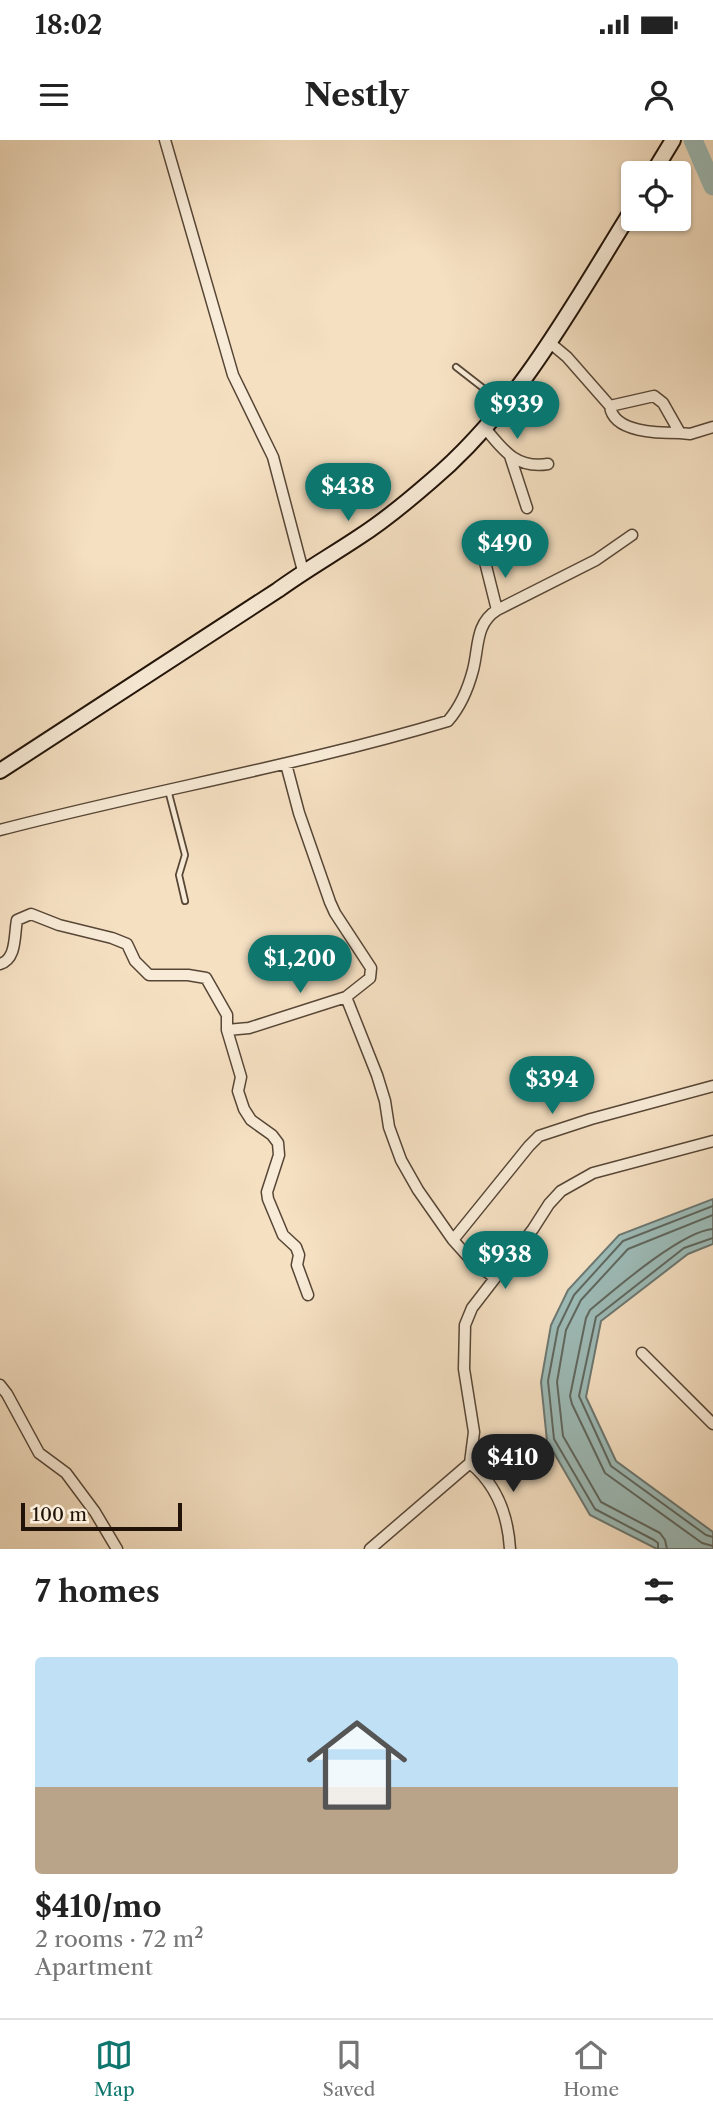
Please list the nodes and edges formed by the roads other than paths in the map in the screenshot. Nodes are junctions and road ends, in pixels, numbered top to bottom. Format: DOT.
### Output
graph roads {
  1 [pos="164,140"];
  2 [pos="668,143"];
  3 [pos="659,161"];
  4 [pos="621,228"];
  5 [pos="549,342"];
  6 [pos="456,367"];
  7 [pos="505,405"];
  8 [pos="610,406"];
  9 [pos="713,427"];
  10 [pos="485,428"];
  11 [pos="680,433"];
  12 [pos="510,455"];
  13 [pos="548,464"];
  14 [pos="527,508"];
  15 [pos="632,536"];
  16 [pos="484,558"];
  17 [pos="303,571"];
  18 [pos="497,610"];
  19 [pos="286,764"];
  20 [pos="0,771"];
  21 [pos="168,790"];
  22 [pos="0,830"];
  23 [pos="185,901"];
  24 [pos="0,964"];
  25 [pos="346,997"];
  26 [pos="227,1030"];
  27 [pos="713,1086"];
  28 [pos="713,1141"];
  29 [pos="453,1240"];
  30 [pos="495,1278"];
  31 [pos="308,1295"];
  32 [pos="642,1353"];
  33 [pos="0,1385"];
  34 [pos="713,1423"];
  35 [pos="470,1463"];
  36 [pos="117,1549"];
  37 [pos="370,1549"];
  38 [pos="510,1549"];
  1 -- 17 [label="street"];
  2 -- 3 [label="main road"];
  4 -- 5 [label="main road"];
  5 -- 7 [label="main road"];
  5 -- 8 [label="street"];
  6 -- 7 [label="lane"];
  7 -- 10 [label="main road"];
  8 -- 11 [label="street"];
  8 -- 11 [label="street"];
  9 -- 11 [label="street"];
  10 -- 12 [label="street"];
  10 -- 17 [label="main road"];
  12 -- 13 [label="street"];
  12 -- 14 [label="street"];
  15 -- 18 [label="street"];
  16 -- 18 [label="street"];
  17 -- 20 [label="main road"];
  18 -- 19 [label="street"];
  19 -- 21 [label="street"];
  19 -- 25 [label="street"];
  21 -- 22 [label="street"];
  21 -- 23 [label="lane"];
  24 -- 26 [label="street"];
  25 -- 26 [label="street"];
  25 -- 29 [label="street"];
  26 -- 31 [label="street"];
  27 -- 29 [label="street"];
  28 -- 30 [label="street"];
  29 -- 30 [label="street"];
  30 -- 35 [label="street"];
  32 -- 34 [label="street"];
  33 -- 36 [label="street"];
  35 -- 37 [label="street"];
  35 -- 38 [label="street"];
}
